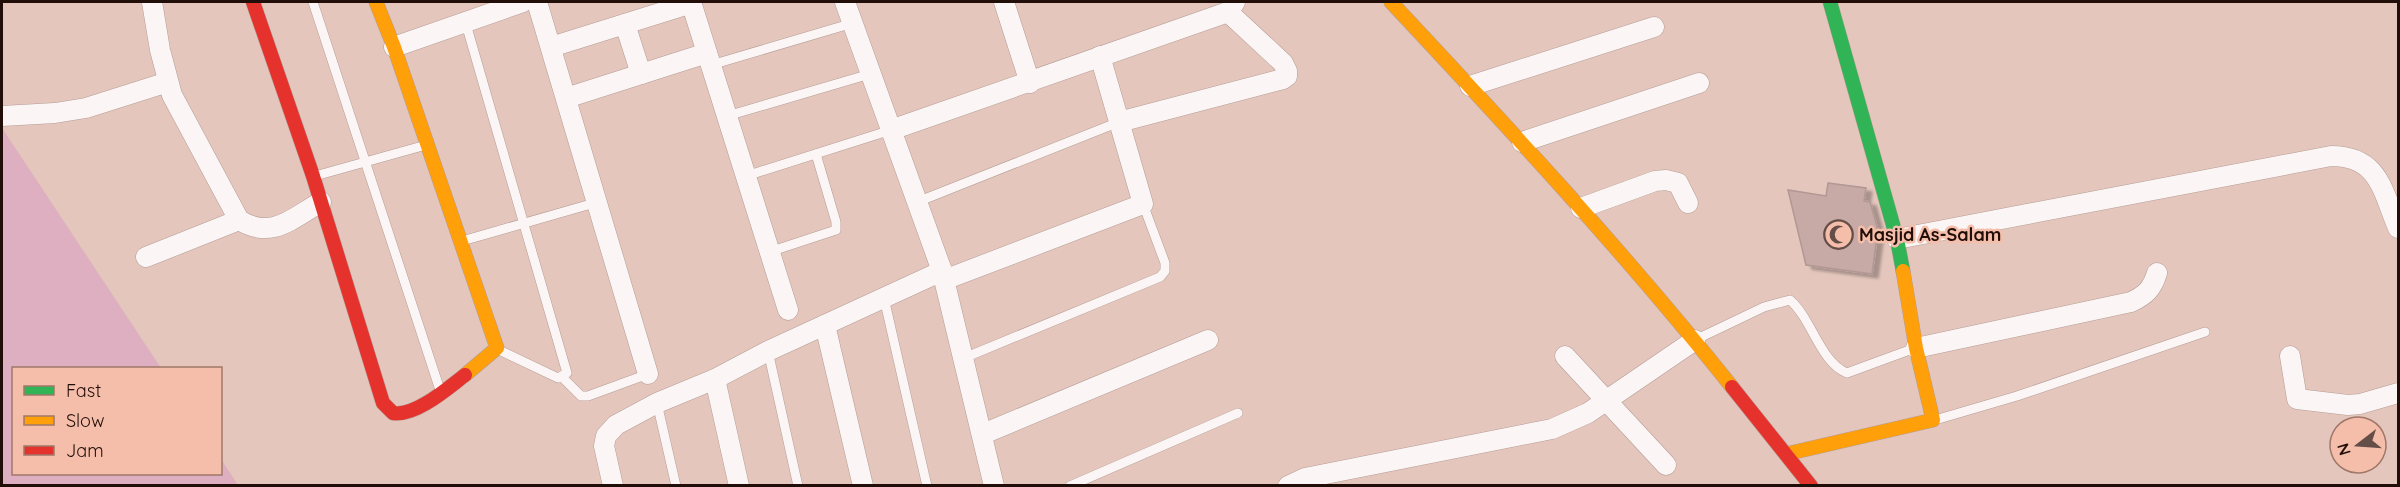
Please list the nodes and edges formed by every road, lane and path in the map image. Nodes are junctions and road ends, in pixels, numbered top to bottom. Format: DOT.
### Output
graph roads {
  1 [pos="152,2"];
  2 [pos="253,2"];
  3 [pos="313,2"];
  4 [pos="376,2"];
  5 [pos="523,2"];
  6 [pos="537,2"];
  7 [pos="691,2"];
  8 [pos="845,2"];
  9 [pos="1004,2"];
  10 [pos="1391,2"];
  11 [pos="1830,2"];
  12 [pos="492,7"];
  13 [pos="1231,7"];
  14 [pos="853,23"];
  15 [pos="466,24"];
  16 [pos="626,24"];
  17 [pos="1654,27"];
  18 [pos="394,47"];
  19 [pos="551,47"];
  20 [pos="1100,56"];
  21 [pos="709,59"];
  22 [pos="641,74"];
  23 [pos="870,74"];
  24 [pos="168,82"];
  25 [pos="1030,83"];
  26 [pos="1699,83"];
  27 [pos="1470,86"];
  28 [pos="566,98"];
  29 [pos="2,116"];
  30 [pos="727,116"];
  31 [pos="1119,122"];
  32 [pos="891,130"];
  33 [pos="1522,142"];
  34 [pos="426,145"];
  35 [pos="816,154"];
  36 [pos="365,162"];
  37 [pos="313,176"];
  38 [pos="746,176"];
  39 [pos="321,202"];
  40 [pos="598,202"];
  41 [pos="916,202"];
  42 [pos="1688,203"];
  43 [pos="1143,204"];
  44 [pos="1581,208"];
  45 [pos="239,220"];
  46 [pos="524,222"];
  47 [pos="2398,228"];
  48 [pos="1897,239"];
  49 [pos="460,241"];
  50 [pos="770,252"];
  51 [pos="146,257"];
  52 [pos="2157,273"];
  53 [pos="943,275"];
  54 [pos="884,298"];
  55 [pos="788,310"];
  56 [pos="825,325"];
  57 [pos="2205,332"];
  58 [pos="1208,340"];
  59 [pos="1695,340"];
  60 [pos="496,348"];
  61 [pos="1916,348"];
  62 [pos="768,351"];
  63 [pos="1565,356"];
  64 [pos="2290,356"];
  65 [pos="964,358"];
  66 [pos="648,374"];
  67 [pos="562,378"];
  68 [pos="715,379"];
  69 [pos="441,392"];
  70 [pos="2398,393"];
  71 [pos="1605,402"];
  72 [pos="657,403"];
  73 [pos="1238,413"];
  74 [pos="1933,420"];
  75 [pos="982,434"];
  76 [pos="1786,454"];
  77 [pos="1666,465"];
  78 [pos="1300,483"];
  79 [pos="613,486"];
  80 [pos="676,486"];
  81 [pos="739,486"];
  82 [pos="798,486"];
  83 [pos="863,486"];
  84 [pos="927,486"];
  85 [pos="994,486"];
  86 [pos="1070,486"];
  87 [pos="1811,486"];
  1 -- 24 [label="street"];
  2 -- 37 [label="street"];
  3 -- 36 [label="lane"];
  4 -- 18 [label="street"];
  5 -- 12 [label="street"];
  6 -- 19 [label="street"];
  7 -- 16 [label="street"];
  7 -- 21 [label="street"];
  8 -- 14 [label="street"];
  9 -- 25 [label="street"];
  10 -- 27 [label="street"];
  11 -- 48 [label="street"];
  12 -- 15 [label="street"];
  13 -- 20 [label="street"];
  13 -- 31 [label="street"];
  14 -- 21 [label="lane"];
  14 -- 23 [label="street"];
  15 -- 18 [label="street"];
  15 -- 46 [label="lane"];
  16 -- 19 [label="street"];
  16 -- 22 [label="street"];
  17 -- 27 [label="street"];
  18 -- 34 [label="street"];
  19 -- 28 [label="street"];
  20 -- 25 [label="street"];
  20 -- 31 [label="street"];
  21 -- 22 [label="street"];
  21 -- 30 [label="street"];
  22 -- 28 [label="street"];
  23 -- 30 [label="lane"];
  23 -- 32 [label="street"];
  24 -- 29 [label="street"];
  24 -- 45 [label="street"];
  25 -- 32 [label="street"];
  26 -- 33 [label="street"];
  27 -- 33 [label="street"];
  28 -- 40 [label="street"];
  30 -- 38 [label="street"];
  31 -- 41 [label="lane"];
  31 -- 43 [label="street"];
  32 -- 35 [label="lane"];
  32 -- 41 [label="street"];
  33 -- 44 [label="street"];
  34 -- 36 [label="lane"];
  34 -- 49 [label="street"];
  35 -- 38 [label="lane"];
  35 -- 50 [label="lane"];
  36 -- 37 [label="lane"];
  36 -- 69 [label="lane"];
  37 -- 39 [label="street"];
  38 -- 50 [label="street"];
  39 -- 45 [label="street"];
  39 -- 69 [label="street"];
  40 -- 46 [label="lane"];
  40 -- 66 [label="street"];
  41 -- 53 [label="street"];
  42 -- 44 [label="street"];
  43 -- 53 [label="street"];
  43 -- 65 [label="lane"];
  44 -- 59 [label="street"];
  45 -- 51 [label="street"];
  46 -- 49 [label="lane"];
  46 -- 67 [label="lane"];
  47 -- 48 [label="street"];
  48 -- 61 [label="street"];
  49 -- 60 [label="street"];
  50 -- 55 [label="street"];
  52 -- 61 [label="street"];
  53 -- 54 [label="street"];
  53 -- 65 [label="street"];
  54 -- 56 [label="street"];
  54 -- 84 [label="lane"];
  56 -- 62 [label="street"];
  56 -- 83 [label="street"];
  57 -- 74 [label="lane"];
  58 -- 75 [label="street"];
  59 -- 61 [label="lane"];
  59 -- 71 [label="street"];
  59 -- 76 [label="street"];
  60 -- 67 [label="lane"];
  60 -- 69 [label="street"];
  61 -- 74 [label="street"];
  62 -- 68 [label="street"];
  62 -- 82 [label="lane"];
  63 -- 71 [label="street"];
  64 -- 70 [label="street"];
  65 -- 75 [label="street"];
  66 -- 67 [label="lane"];
  68 -- 72 [label="street"];
  68 -- 81 [label="street"];
  71 -- 77 [label="street"];
  71 -- 78 [label="street"];
  72 -- 79 [label="street"];
  72 -- 80 [label="lane"];
  73 -- 86 [label="lane"];
  74 -- 76 [label="street"];
  75 -- 85 [label="street"];
  76 -- 87 [label="street"];
}
